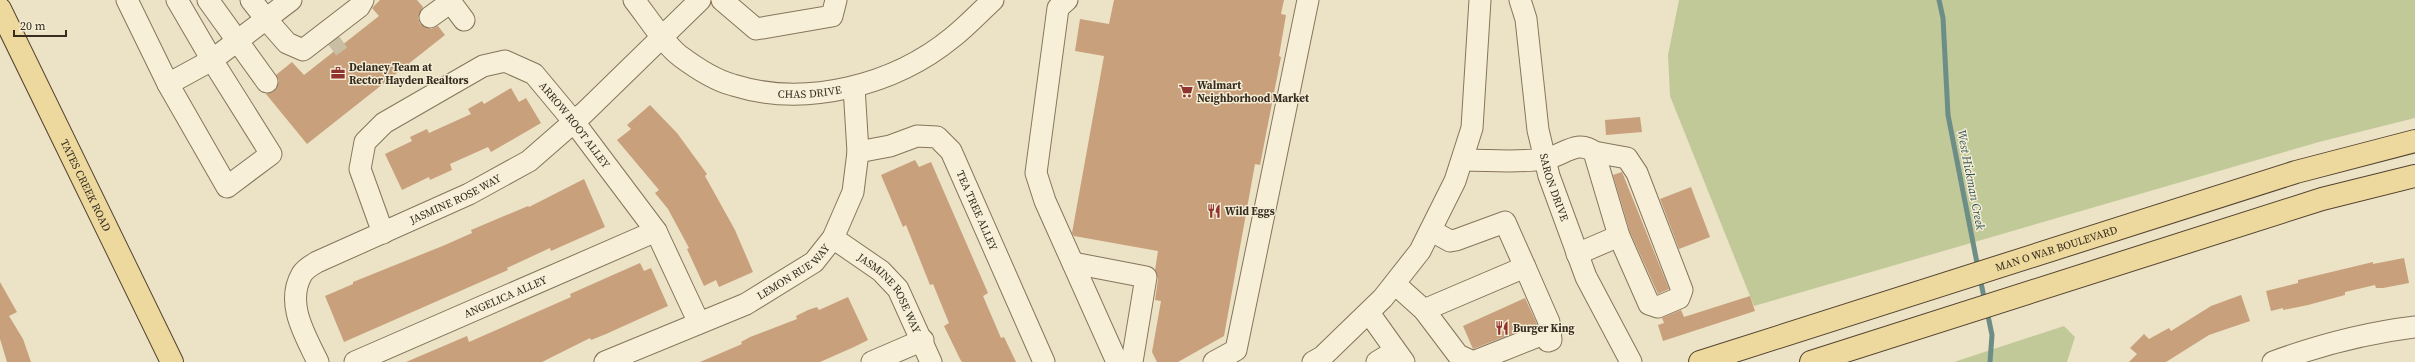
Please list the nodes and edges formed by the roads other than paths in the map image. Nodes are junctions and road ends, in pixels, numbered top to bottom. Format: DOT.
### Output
graph roads {
  1 [pos="127,0"];
  2 [pos="177,0"];
  3 [pos="208,0"];
  4 [pos="251,0"];
  5 [pos="290,0"];
  6 [pos="634,0"];
  7 [pos="700,0"];
  8 [pos="722,0"];
  9 [pos="836,0"];
  10 [pos="994,0"];
  11 [pos="1067,0"];
  12 [pos="1308,0"];
  13 [pos="1480,0"];
  14 [pos="1520,0"];
  15 [pos="450,1"];
  16 [pos="358,6"];
  17 [pos="0,9"];
  18 [pos="430,17"];
  19 [pos="266,19"];
  20 [pos="464,20"];
  21 [pos="662,35"];
  22 [pos="238,40"];
  23 [pos="303,50"];
  24 [pos="212,60"];
  25 [pos="267,82"];
  26 [pos="168,84"];
  27 [pos="854,86"];
  28 [pos="574,122"];
  29 [pos="2415,141"];
  30 [pos="858,152"];
  31 [pos="1594,152"];
  32 [pos="1546,159"];
  33 [pos="1463,160"];
  34 [pos="2415,176"];
  35 [pos="656,231"];
  36 [pos="1432,231"];
  37 [pos="384,232"];
  38 [pos="1619,236"];
  39 [pos="833,238"];
  40 [pos="1577,254"];
  41 [pos="1073,263"];
  42 [pos="1525,267"];
  43 [pos="1395,284"];
  44 [pos="1424,310"];
  45 [pos="1369,313"];
  46 [pos="699,323"];
  47 [pos="2415,327"];
  48 [pos="1551,331"];
  49 [pos="923,340"];
  50 [pos="2323,353"];
  51 [pos="1240,356"];
  52 [pos="1400,356"];
  53 [pos="172,362"];
  54 [pos="318,362"];
  55 [pos="355,362"];
  56 [pos="605,362"];
  57 [pos="872,362"];
  58 [pos="931,362"];
  59 [pos="1044,362"];
  60 [pos="1117,362"];
  61 [pos="1132,362"];
  62 [pos="1214,362"];
  63 [pos="1314,362"];
  64 [pos="1377,362"];
  65 [pos="1453,362"];
  66 [pos="1502,362"];
  67 [pos="1631,362"];
  68 [pos="1700,362"];
  69 [pos="1811,362"];
  70 [pos="2273,362"];
  1 -- 26 [label="street"];
  2 -- 24 [label="street"];
  3 -- 22 [label="street"];
  4 -- 19 [label="street"];
  5 -- 19 [label="street"];
  6 -- 21 [label="street, CHAS DRIVE"];
  7 -- 21 [label="street, JASMINE ROSE WAY"];
  8 -- 9 [label="street"];
  10 -- 27 [label="street, CHAS DRIVE"];
  11 -- 41 [label="street"];
  12 -- 51 [label="street"];
  13 -- 33 [label="street"];
  14 -- 32 [label="street, SARON DRIVE"];
  15 -- 18 [label="street"];
  15 -- 20 [label="street"];
  16 -- 23 [label="street"];
  16 -- 23 [label="street"];
  17 -- 53 [label="main road, TATES CREEK ROAD"];
  19 -- 22 [label="street"];
  19 -- 23 [label="street"];
  21 -- 27 [label="street, CHAS DRIVE"];
  21 -- 28 [label="street, JASMINE ROSE WAY"];
  22 -- 24 [label="street"];
  22 -- 25 [label="street"];
  24 -- 26 [label="street"];
  24 -- 26 [label="street"];
  27 -- 30 [label="street, LEMON RUE WAY"];
  28 -- 35 [label="street, ARROW ROOT ALLEY"];
  28 -- 37 [label="street, JASMINE ROSE WAY"];
  28 -- 37 [label="street, ARROW ROOT ALLEY"];
  29 -- 68 [label="main road, MAN O WAR BOULEVARD"];
  30 -- 39 [label="street, LEMON RUE WAY"];
  30 -- 59 [label="street, TEA TREE ALLEY"];
  31 -- 32 [label="street"];
  31 -- 38 [label="street"];
  31 -- 38 [label="street"];
  32 -- 33 [label="street"];
  32 -- 40 [label="street, SARON DRIVE"];
  33 -- 36 [label="street"];
  34 -- 69 [label="main road"];
  35 -- 46 [label="street, ARROW ROOT ALLEY"];
  35 -- 55 [label="street, ANGELICA ALLEY"];
  36 -- 42 [label="street"];
  36 -- 43 [label="street"];
  37 -- 54 [label="street, JASMINE ROSE WAY"];
  38 -- 40 [label="street"];
  39 -- 46 [label="street, LEMON RUE WAY"];
  39 -- 49 [label="street, JASMINE ROSE WAY"];
  40 -- 67 [label="street, SARON DRIVE"];
  41 -- 60 [label="street"];
  41 -- 61 [label="street"];
  42 -- 44 [label="street"];
  42 -- 48 [label="street"];
  43 -- 44 [label="street"];
  43 -- 45 [label="street"];
  44 -- 48 [label="street"];
  44 -- 65 [label="street"];
  45 -- 52 [label="street"];
  45 -- 63 [label="street"];
  46 -- 56 [label="street, LEMON RUE WAY"];
  47 -- 50 [label="street"];
  48 -- 66 [label="street"];
  49 -- 57 [label="street"];
  49 -- 58 [label="street, JASMINE ROSE WAY"];
  50 -- 70 [label="street"];
  51 -- 62 [label="street"];
  52 -- 64 [label="street"];
}
